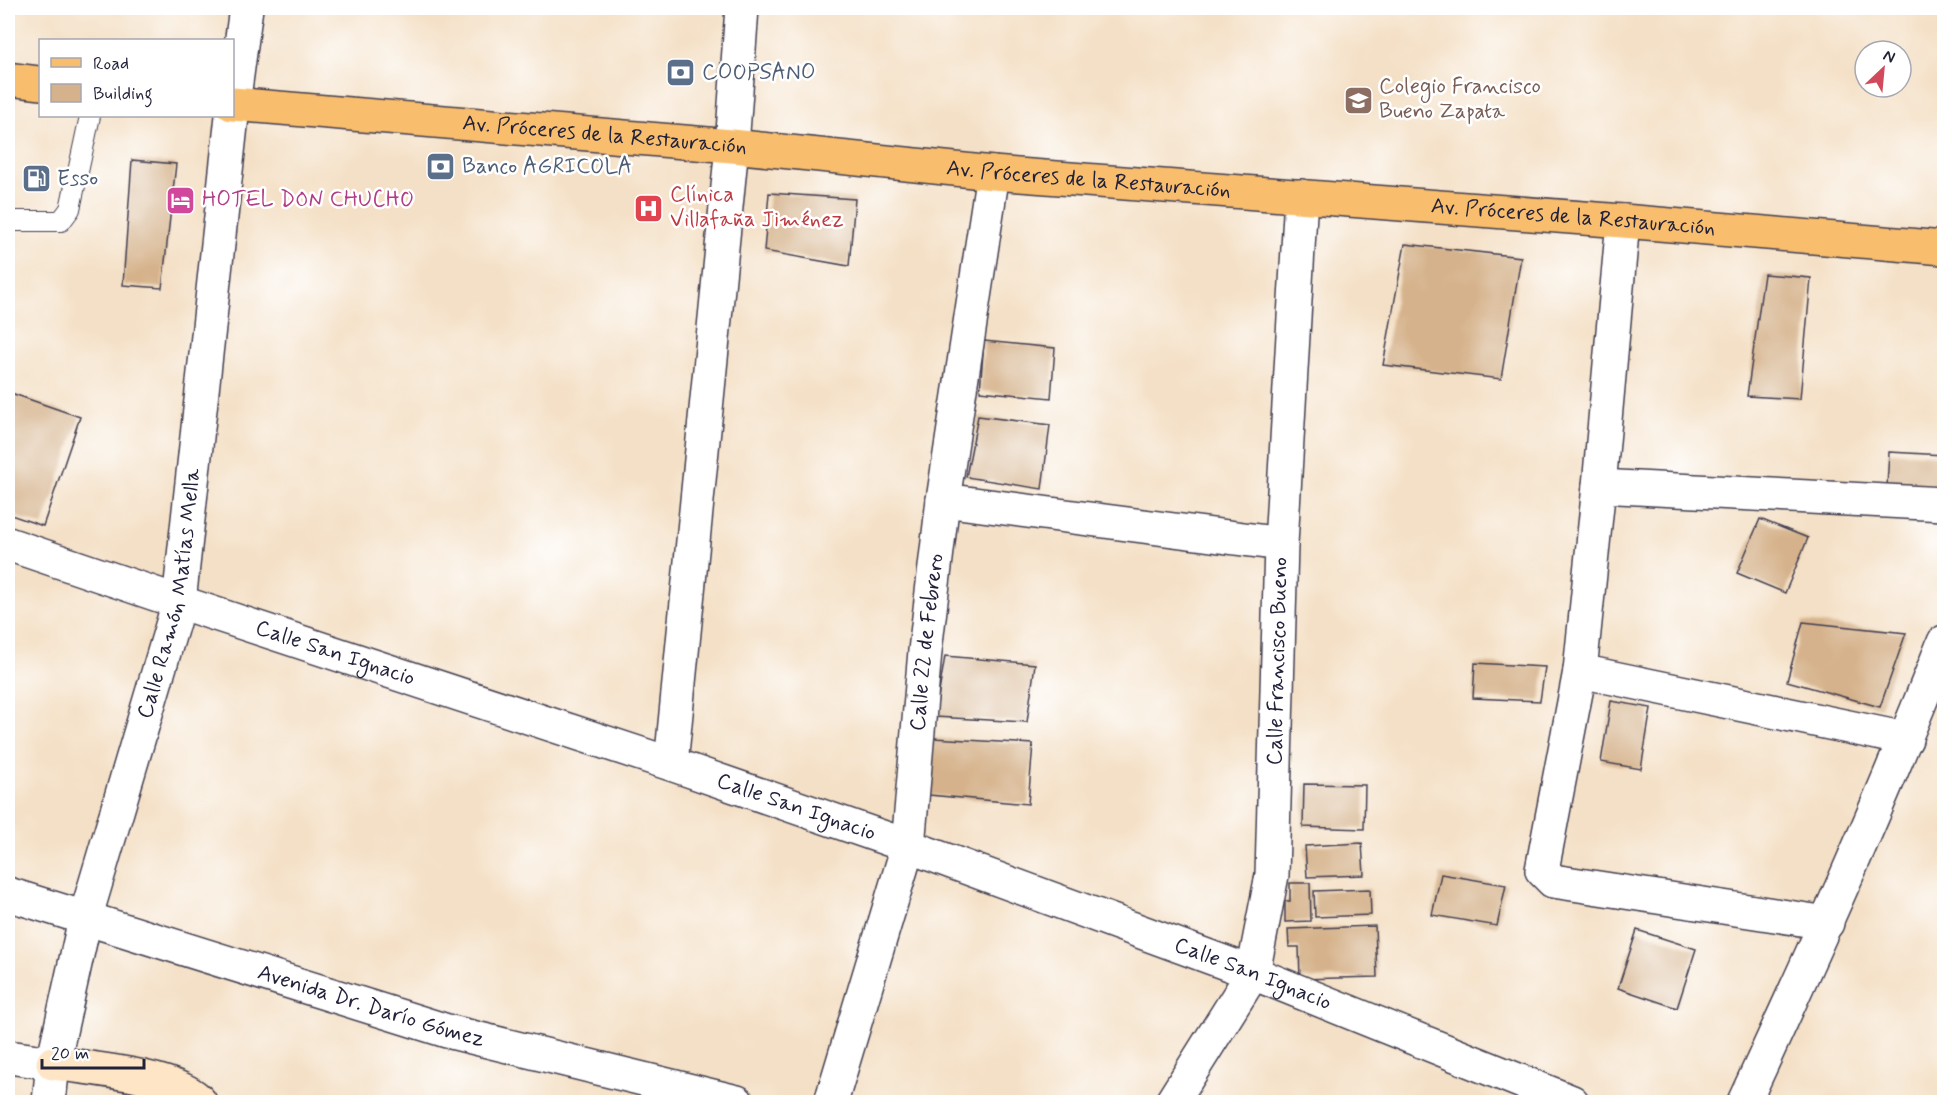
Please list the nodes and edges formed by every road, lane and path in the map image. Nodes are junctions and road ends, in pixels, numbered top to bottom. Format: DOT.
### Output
graph roads {
  1 [pos="246,8"];
  2 [pos="742,8"];
  3 [pos="8,79"];
  4 [pos="39,83"];
  5 [pos="234,101"];
  6 [pos="234,109"];
  7 [pos="90,117"];
  8 [pos="232,117"];
  9 [pos="732,147"];
  10 [pos="993,173"];
  11 [pos="1301,196"];
  12 [pos="8,221"];
  13 [pos="1623,221"];
  14 [pos="1944,248"];
  15 [pos="1599,486"];
  16 [pos="943,500"];
  17 [pos="1944,504"];
  18 [pos="8,544"];
  19 [pos="1281,544"];
  20 [pos="179,602"];
  21 [pos="1944,642"];
  22 [pos="1580,671"];
  23 [pos="1906,739"];
  24 [pos="671,764"];
  25 [pos="908,846"];
  26 [pos="8,894"];
  27 [pos="85,919"];
  28 [pos="1827,923"];
  29 [pos="1253,973"];
  30 [pos="8,1057"];
  31 [pos="53,1063"];
  32 [pos="49,1102"];
  33 [pos="200,1102"];
  34 [pos="737,1102"];
  35 [pos="831,1102"];
  36 [pos="1172,1102"];
  37 [pos="1572,1102"];
  38 [pos="1744,1102"];
  1 -- 5 [label="street, Calle Ramón Matías Mella"];
  2 -- 9 [label="street"];
  3 -- 4 [label="main road"];
  6 -- 9 [label="main road, Av. Próceres de la Restauración"];
  7 -- 12 [label="lane"];
  8 -- 20 [label="street, Calle Ramón Matías Mella"];
  9 -- 10 [label="main road, Av. Próceres de la Restauración"];
  9 -- 24 [label="street"];
  10 -- 11 [label="main road, Av. Próceres de la Restauración"];
  10 -- 16 [label="street, Calle 22 de Febrero"];
  11 -- 13 [label="main road, Av. Próceres de la Restauración"];
  11 -- 19 [label="street, Calle Francisco Bueno"];
  13 -- 14 [label="main road, Av. Próceres de la Restauración"];
  13 -- 15 [label="street"];
  15 -- 17 [label="street"];
  15 -- 22 [label="street"];
  16 -- 19 [label="street"];
  16 -- 25 [label="street, Calle 22 de Febrero"];
  18 -- 20 [label="street, Calle San Ignacio"];
  19 -- 29 [label="street, Calle Francisco Bueno"];
  20 -- 24 [label="street, Calle San Ignacio"];
  20 -- 27 [label="street, Calle Ramón Matías Mella"];
  21 -- 23 [label="street"];
  22 -- 23 [label="street"];
  22 -- 28 [label="street"];
  23 -- 28 [label="street"];
  24 -- 25 [label="street, Calle San Ignacio"];
  25 -- 29 [label="street, Calle San Ignacio"];
  25 -- 35 [label="street, Calle 22 de Febrero"];
  26 -- 27 [label="street, Avenida Dr. Darío Gómez"];
  27 -- 31 [label="street, Calle Ramón Matías Mella"];
  27 -- 34 [label="street, Avenida Dr. Darío Gómez"];
  28 -- 38 [label="street"];
  29 -- 36 [label="street, Calle Francisco Bueno"];
  29 -- 37 [label="street, Calle San Ignacio"];
  30 -- 31 [label="street"];
  31 -- 32 [label="street, Calle Ramón Matías Mella"];
  31 -- 33 [label="street"];
}
